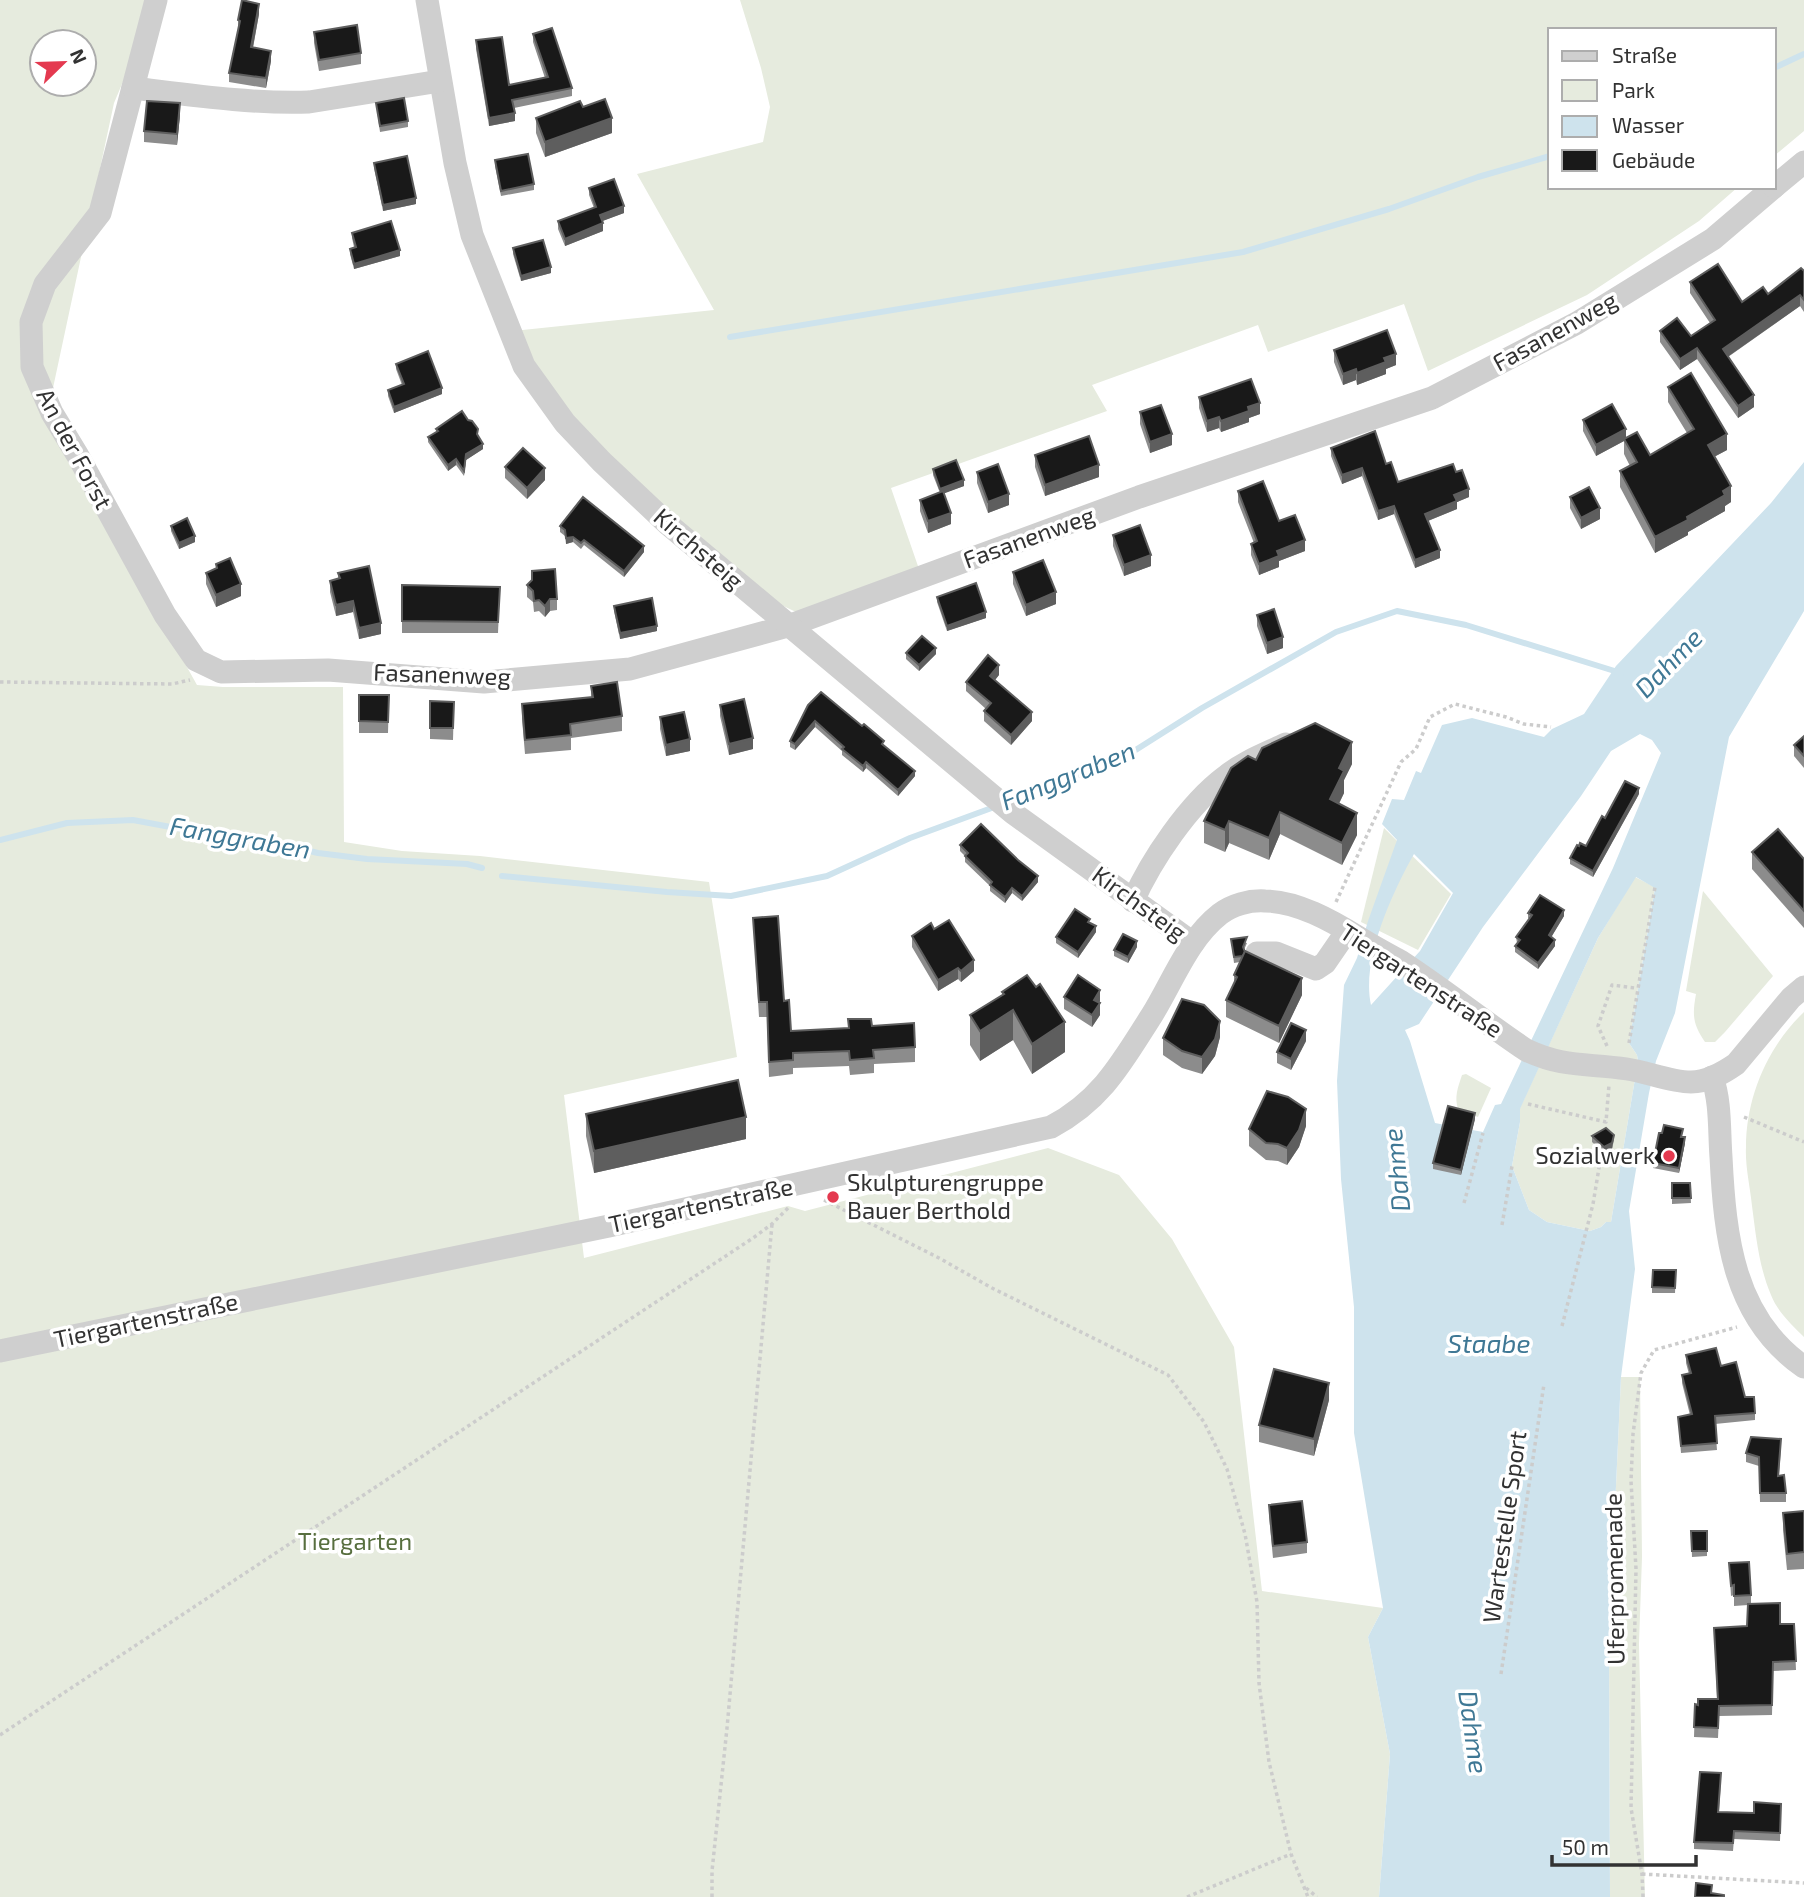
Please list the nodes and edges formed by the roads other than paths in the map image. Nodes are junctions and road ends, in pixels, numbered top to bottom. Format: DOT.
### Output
graph roads {
  1 [pos="156,0"];
  2 [pos="427,0"];
  3 [pos="440,81"];
  4 [pos="133,88"];
  5 [pos="1804,162"];
  6 [pos="1776,185"];
  7 [pos="1772,189"];
  8 [pos="788,626"];
  9 [pos="221,672"];
  10 [pos="1305,736"];
  11 [pos="1133,901"];
  12 [pos="1352,934"];
  13 [pos="1193,943"];
  14 [pos="1257,953"];
  15 [pos="1804,987"];
  16 [pos="1712,1077"];
  17 [pos="0,1351"];
  18 [pos="1804,1367"];
  1 -- 4 [label="street, An der Forst"];
  2 -- 3 [label="street, Kirchsteig"];
  3 -- 4 [label="street"];
  3 -- 8 [label="street, Kirchsteig"];
  4 -- 9 [label="street, An der Forst"];
  5 -- 6 [label="street, Fasanenweg"];
  7 -- 8 [label="street, Fasanenweg"];
  8 -- 9 [label="street, Fasanenweg"];
  8 -- 11 [label="street, Kirchsteig"];
  10 -- 11 [label="street"];
  11 -- 13 [label="street, Kirchsteig"];
  12 -- 13 [label="street, Tiergartenstraße"];
  12 -- 14 [label="street"];
  12 -- 16 [label="street, Tiergartenstraße"];
  13 -- 17 [label="street, Tiergartenstraße"];
  15 -- 16 [label="street"];
  16 -- 18 [label="street"];
}
